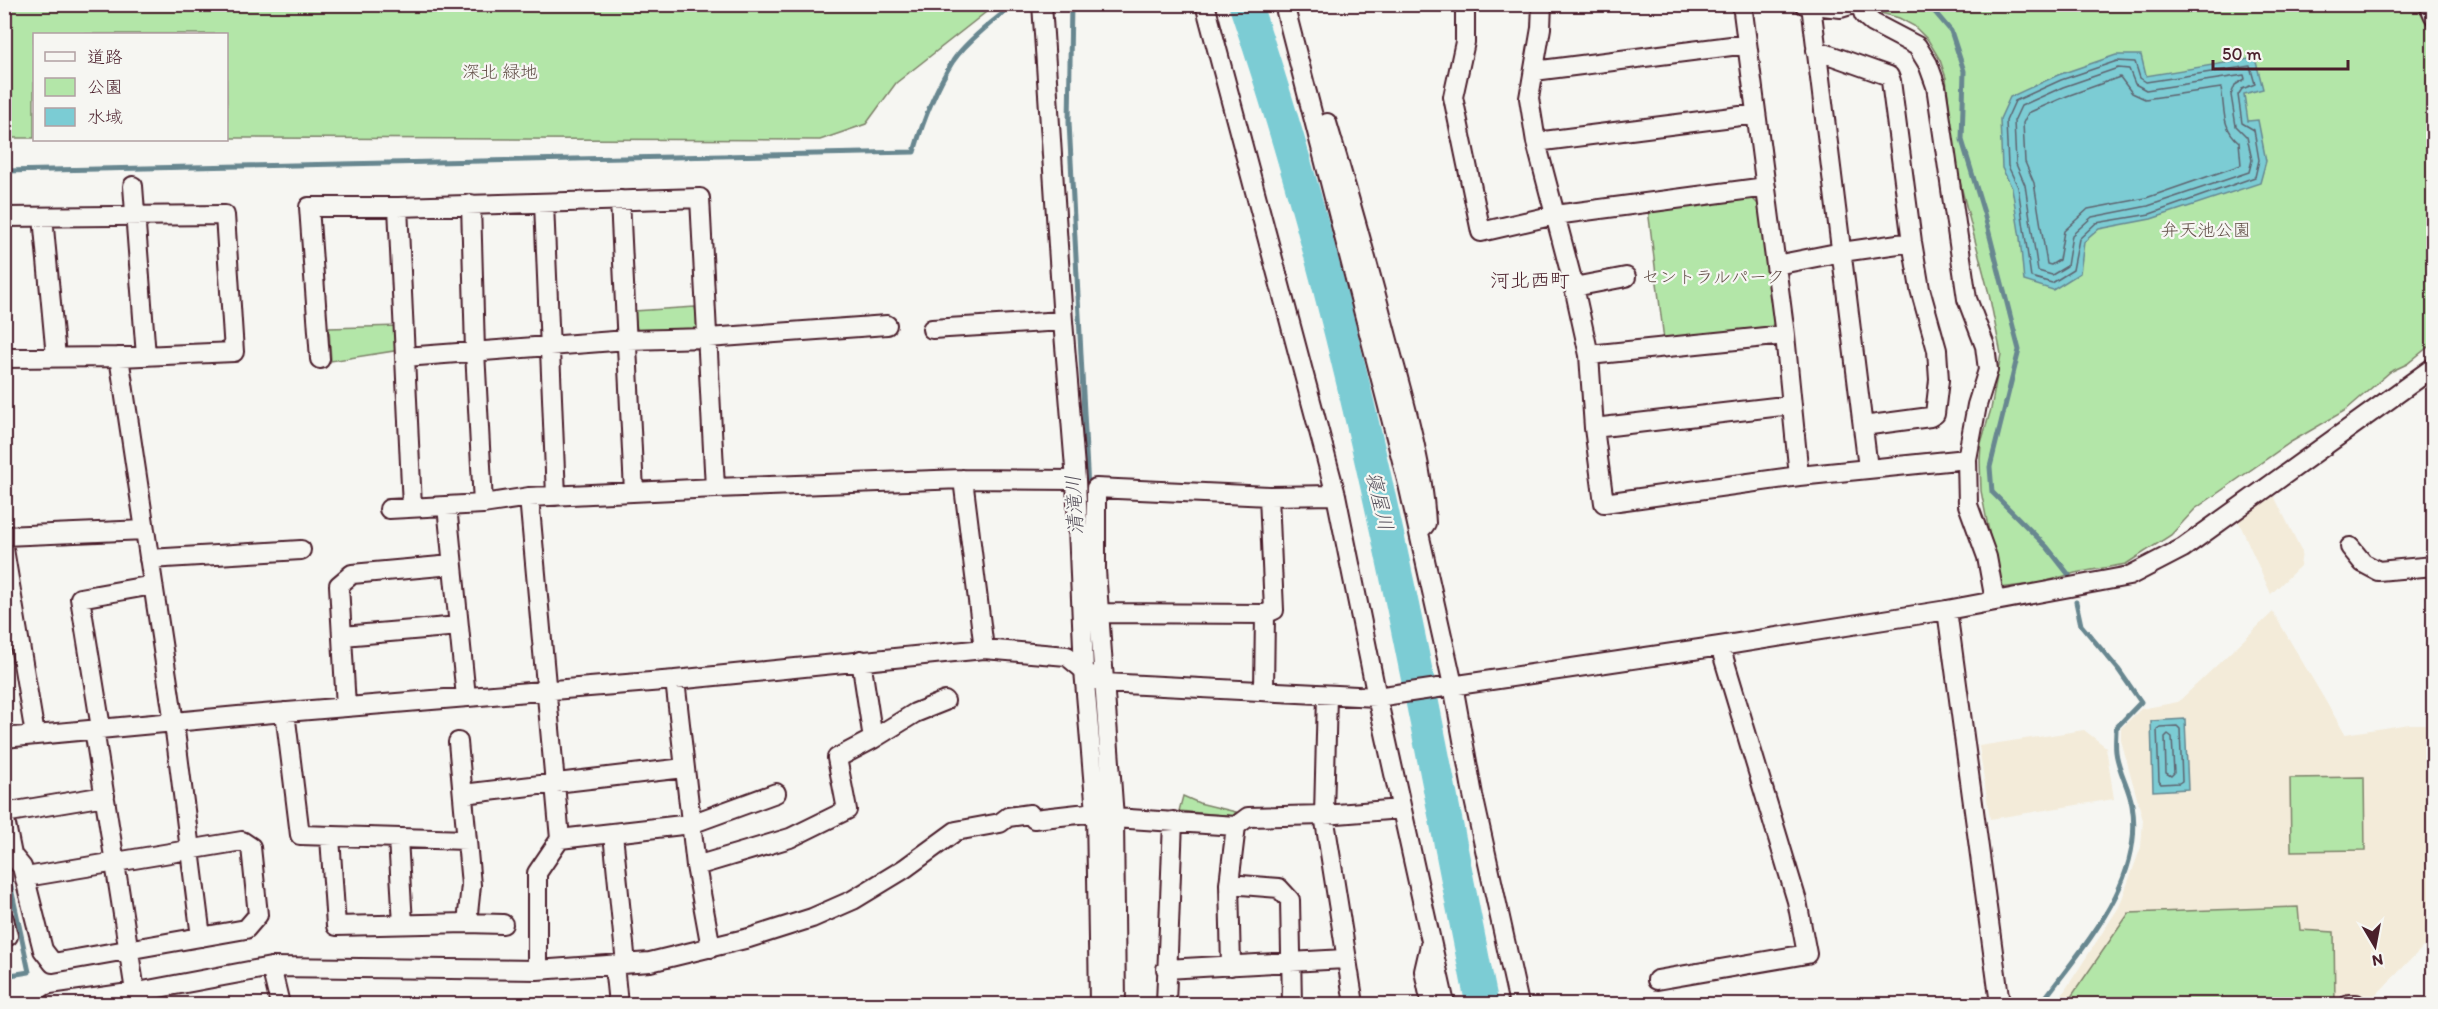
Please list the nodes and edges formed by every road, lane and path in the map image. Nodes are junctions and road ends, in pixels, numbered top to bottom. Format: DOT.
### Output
graph roads {
  1 [pos="1042,4"];
  2 [pos="1205,4"];
  3 [pos="1284,4"];
  4 [pos="1465,4"];
  5 [pos="1542,4"];
  6 [pos="1742,4"];
  7 [pos="1854,4"];
  8 [pos="1860,4"];
  9 [pos="2429,4"];
  10 [pos="1808,5"];
  11 [pos="2433,16"];
  12 [pos="1747,44"];
  13 [pos="1816,50"];
  14 [pos="1534,71"];
  15 [pos="1756,114"];
  16 [pos="1536,142"];
  17 [pos="133,186"];
  18 [pos="1766,187"];
  19 [pos="620,200"];
  20 [pos="544,203"];
  21 [pos="471,204"];
  22 [pos="398,207"];
  23 [pos="1555,215"];
  24 [pos="135,216"];
  25 [pos="43,217"];
  26 [pos="4,218"];
  27 [pos="1912,242"];
  28 [pos="1842,252"];
  29 [pos="1776,265"];
  30 [pos="1626,277"];
  31 [pos="1574,287"];
  32 [pos="1063,321"];
  33 [pos="887,325"];
  34 [pos="932,329"];
  35 [pos="1785,334"];
  36 [pos="708,338"];
  37 [pos="627,340"];
  38 [pos="549,346"];
  39 [pos="475,351"];
  40 [pos="1589,355"];
  41 [pos="146,356"];
  42 [pos="56,357"];
  43 [pos="119,357"];
  44 [pos="405,357"];
  45 [pos="4,358"];
  46 [pos="320,359"];
  47 [pos="2433,367"];
  48 [pos="1791,405"];
  49 [pos="1863,426"];
  50 [pos="1594,428"];
  51 [pos="1967,459"];
  52 [pos="1868,468"];
  53 [pos="1799,476"];
  54 [pos="963,479"];
  55 [pos="1076,480"];
  56 [pos="715,488"];
  57 [pos="634,492"];
  58 [pos="1336,495"];
  59 [pos="556,496"];
  60 [pos="1269,496"];
  61 [pos="529,498"];
  62 [pos="483,504"];
  63 [pos="447,506"];
  64 [pos="412,507"];
  65 [pos="389,508"];
  66 [pos="145,530"];
  67 [pos="4,536"];
  68 [pos="2350,547"];
  69 [pos="4,549"];
  70 [pos="301,550"];
  71 [pos="149,559"];
  72 [pos="453,565"];
  73 [pos="2433,566"];
  74 [pos="153,585"];
  75 [pos="1995,601"];
  76 [pos="1947,610"];
  77 [pos="1099,613"];
  78 [pos="1265,614"];
  79 [pos="459,626"];
  80 [pos="343,636"];
  81 [pos="1720,646"];
  82 [pos="984,649"];
  83 [pos="861,660"];
  84 [pos="1084,670"];
  85 [pos="675,680"];
  86 [pos="1104,683"];
  87 [pos="1449,686"];
  88 [pos="1264,690"];
  89 [pos="547,691"];
  90 [pos="1327,695"];
  91 [pos="466,697"];
  92 [pos="1381,697"];
  93 [pos="945,701"];
  94 [pos="346,707"];
  95 [pos="285,712"];
  96 [pos="174,723"];
  97 [pos="97,729"];
  98 [pos="35,735"];
  99 [pos="4,738"];
  100 [pos="873,739"];
  101 [pos="458,742"];
  102 [pos="684,768"];
  103 [pos="553,784"];
  104 [pos="776,793"];
  105 [pos="463,794"];
  106 [pos="105,796"];
  107 [pos="1401,809"];
  108 [pos="1096,812"];
  109 [pos="4,814"];
  110 [pos="1324,815"];
  111 [pos="1114,818"];
  112 [pos="1173,821"];
  113 [pos="691,824"];
  114 [pos="1236,826"];
  115 [pos="613,834"];
  116 [pos="330,837"];
  117 [pos="398,838"];
  118 [pos="560,839"];
  119 [pos="467,840"];
  120 [pos="190,850"];
  121 [pos="115,862"];
  122 [pos="696,866"];
  123 [pos="26,877"];
  124 [pos="1229,884"];
  125 [pos="467,923"];
  126 [pos="403,924"];
  127 [pos="502,924"];
  128 [pos="201,937"];
  129 [pos="1431,940"];
  130 [pos="711,948"];
  131 [pos="128,949"];
  132 [pos="1345,959"];
  133 [pos="1291,962"];
  134 [pos="620,964"];
  135 [pos="1231,966"];
  136 [pos="271,967"];
  137 [pos="1166,969"];
  138 [pos="537,970"];
  139 [pos="1657,980"];
  140 [pos="135,992"];
  141 [pos="53,1005"];
  142 [pos="280,1005"];
  143 [pos="618,1005"];
  144 [pos="1099,1005"];
  145 [pos="1116,1005"];
  146 [pos="1166,1005"];
  147 [pos="1292,1005"];
  148 [pos="1353,1005"];
  149 [pos="1431,1005"];
  150 [pos="1445,1005"];
  151 [pos="1519,1005"];
  152 [pos="2000,1005"];
  153 [pos="2349,1005"];
  154 [pos="2356,1005"];
  1 -- 32 [label="street"];
  2 -- 58 [label="street"];
  3 -- 87 [label="street"];
  4 -- 23 [label="street"];
  5 -- 14 [label="street"];
  6 -- 12 [label="street"];
  7 -- 10 [label="street"];
  8 -- 51 [label="street"];
  9 -- 11 [label="street"];
  10 -- 13 [label="street"];
  12 -- 14 [label="street"];
  12 -- 15 [label="street"];
  13 -- 27 [label="street"];
  13 -- 28 [label="street"];
  14 -- 16 [label="street"];
  15 -- 16 [label="street"];
  15 -- 18 [label="street"];
  16 -- 23 [label="street"];
  17 -- 24 [label="street"];
  18 -- 23 [label="street"];
  18 -- 29 [label="street"];
  19 -- 20 [label="street"];
  19 -- 36 [label="street"];
  19 -- 37 [label="street"];
  20 -- 21 [label="street"];
  20 -- 38 [label="street"];
  21 -- 22 [label="street"];
  21 -- 39 [label="street"];
  22 -- 44 [label="street"];
  22 -- 46 [label="street"];
  23 -- 31 [label="street"];
  24 -- 25 [label="street"];
  24 -- 41 [label="street"];
  24 -- 41 [label="street"];
  25 -- 26 [label="street"];
  25 -- 42 [label="street"];
  27 -- 28 [label="street"];
  27 -- 49 [label="street"];
  28 -- 29 [label="street"];
  28 -- 49 [label="street"];
  29 -- 35 [label="street"];
  30 -- 31 [label="street"];
  31 -- 40 [label="street"];
  32 -- 34 [label="street"];
  32 -- 55 [label="street"];
  33 -- 36 [label="street"];
  35 -- 40 [label="street"];
  35 -- 48 [label="street"];
  36 -- 37 [label="street"];
  36 -- 56 [label="street"];
  37 -- 38 [label="street"];
  37 -- 57 [label="street"];
  38 -- 39 [label="street"];
  38 -- 59 [label="street"];
  39 -- 44 [label="street"];
  39 -- 62 [label="street"];
  40 -- 50 [label="street"];
  41 -- 43 [label="street"];
  42 -- 43 [label="street"];
  42 -- 45 [label="street"];
  43 -- 66 [label="street"];
  44 -- 64 [label="street"];
  47 -- 75 [label="street"];
  48 -- 50 [label="street"];
  48 -- 53 [label="street"];
  49 -- 52 [label="street"];
  50 -- 53 [label="street"];
  51 -- 52 [label="street"];
  51 -- 75 [label="street"];
  52 -- 53 [label="street"];
  54 -- 55 [label="street"];
  54 -- 56 [label="street"];
  54 -- 82 [label="street"];
  55 -- 84 [label="street"];
  56 -- 57 [label="street"];
  57 -- 59 [label="street"];
  58 -- 60 [label="street"];
  58 -- 92 [label="street"];
  59 -- 61 [label="street"];
  60 -- 77 [label="street"];
  60 -- 78 [label="street"];
  61 -- 62 [label="street"];
  61 -- 89 [label="street"];
  62 -- 63 [label="street"];
  63 -- 64 [label="street"];
  63 -- 72 [label="street"];
  64 -- 65 [label="street"];
  66 -- 67 [label="street"];
  66 -- 71 [label="street"];
  68 -- 73 [label="street"];
  69 -- 98 [label="street"];
  70 -- 71 [label="street"];
  71 -- 74 [label="street"];
  72 -- 79 [label="street"];
  72 -- 80 [label="street"];
  74 -- 96 [label="street"];
  74 -- 97 [label="street"];
  75 -- 76 [label="street"];
  76 -- 81 [label="street"];
  76 -- 152 [label="street"];
  77 -- 78 [label="street"];
  77 -- 86 [label="street"];
  78 -- 88 [label="street"];
  79 -- 80 [label="street"];
  79 -- 91 [label="street"];
  80 -- 94 [label="street"];
  81 -- 87 [label="street"];
  81 -- 139 [label="street"];
  82 -- 83 [label="street"];
  82 -- 84 [label="street"];
  83 -- 85 [label="street"];
  83 -- 100 [label="street"];
  84 -- 86 [label="street"];
  84 -- 108 [label="street"];
  85 -- 89 [label="street"];
  85 -- 102 [label="street"];
  86 -- 88 [label="street"];
  86 -- 111 [label="street"];
  87 -- 92 [label="street"];
  87 -- 151 [label="street"];
  88 -- 90 [label="street"];
  89 -- 91 [label="street"];
  89 -- 103 [label="street"];
  90 -- 92 [label="street"];
  90 -- 110 [label="street"];
  91 -- 94 [label="street"];
  92 -- 107 [label="street"];
  93 -- 100 [label="street"];
  94 -- 95 [label="street"];
  95 -- 96 [label="street"];
  95 -- 116 [label="street"];
  96 -- 97 [label="street"];
  96 -- 120 [label="street"];
  97 -- 98 [label="street"];
  97 -- 106 [label="street"];
  98 -- 99 [label="street"];
  100 -- 122 [label="street"];
  101 -- 105 [label="street"];
  102 -- 103 [label="street"];
  102 -- 113 [label="street"];
  103 -- 105 [label="street"];
  103 -- 118 [label="street"];
  104 -- 113 [label="street"];
  105 -- 119 [label="street"];
  106 -- 109 [label="street"];
  106 -- 121 [label="street"];
  107 -- 110 [label="street"];
  107 -- 129 [label="street"];
  108 -- 130 [label="street"];
  108 -- 144 [label="street"];
  109 -- 123 [label="street"];
  110 -- 114 [label="street"];
  110 -- 132 [label="street"];
  111 -- 112 [label="street"];
  111 -- 145 [label="street"];
  112 -- 114 [label="street"];
  112 -- 137 [label="street"];
  113 -- 115 [label="street"];
  113 -- 122 [label="street"];
  114 -- 124 [label="street"];
  115 -- 118 [label="street"];
  115 -- 134 [label="street"];
  116 -- 117 [label="street"];
  116 -- 126 [label="street"];
  117 -- 119 [label="street"];
  117 -- 126 [label="street"];
  118 -- 138 [label="street"];
  119 -- 125 [label="street"];
  120 -- 121 [label="street"];
  120 -- 128 [label="street"];
  120 -- 128 [label="street"];
  121 -- 123 [label="street"];
  121 -- 131 [label="street"];
  122 -- 130 [label="street"];
  123 -- 131 [label="street"];
  124 -- 133 [label="street"];
  124 -- 135 [label="street"];
  125 -- 126 [label="street"];
  125 -- 127 [label="street"];
  128 -- 131 [label="street"];
  129 -- 149 [label="street"];
  129 -- 150 [label="street"];
  130 -- 134 [label="street"];
  131 -- 140 [label="street"];
  132 -- 133 [label="street"];
  132 -- 148 [label="street"];
  133 -- 135 [label="street"];
  133 -- 147 [label="street"];
  134 -- 138 [label="street"];
  134 -- 143 [label="street"];
  135 -- 137 [label="street"];
  136 -- 138 [label="street"];
  136 -- 140 [label="street"];
  136 -- 142 [label="street"];
  137 -- 146 [label="street"];
  140 -- 141 [label="street"];
  153 -- 154 [label="street"];
}
